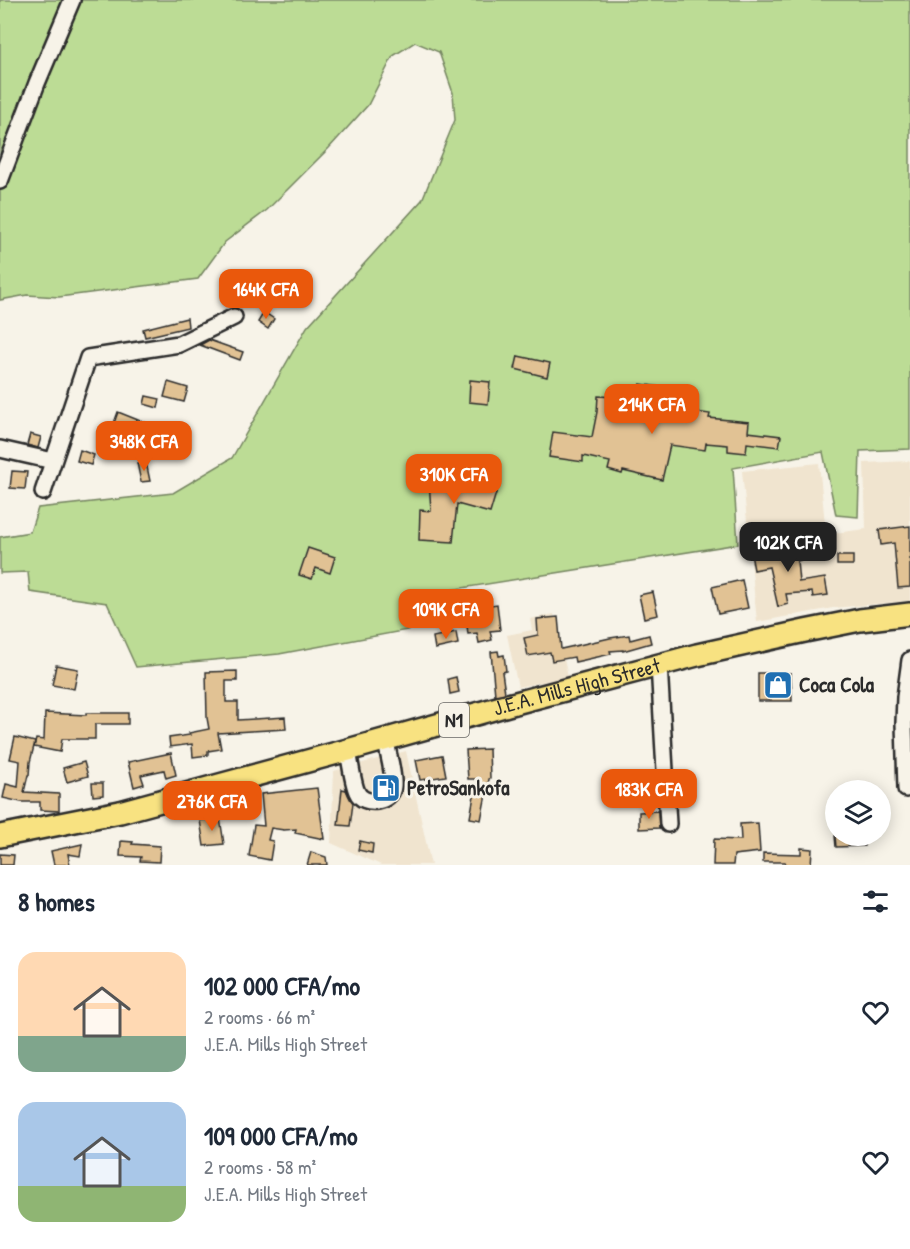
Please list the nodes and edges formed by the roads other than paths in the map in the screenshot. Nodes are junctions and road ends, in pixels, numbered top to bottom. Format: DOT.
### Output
graph roads {
  1 [pos="72,0"];
  2 [pos="0,181"];
  3 [pos="234,317"];
  4 [pos="0,449"];
  5 [pos="53,461"];
  6 [pos="43,492"];
  7 [pos="910,614"];
  8 [pos="910,660"];
  9 [pos="658,664"];
  10 [pos="385,740"];
  11 [pos="348,750"];
  12 [pos="906,789"];
  13 [pos="668,824"];
  14 [pos="0,836"];
  1 -- 2 [label="street"];
  3 -- 5 [label="street"];
  4 -- 5 [label="street"];
  5 -- 6 [label="street"];
  7 -- 9 [label="highway, J.E.A. Mills High Street / N1"];
  8 -- 12 [label="street"];
  9 -- 10 [label="highway, J.E.A. Mills High Street / N1"];
  9 -- 13 [label="street"];
  10 -- 11 [label="highway, J.E.A. Mills High Street / N1"];
  10 -- 11 [label="street"];
  11 -- 14 [label="highway, J.E.A. Mills High Street / N1"];
}
